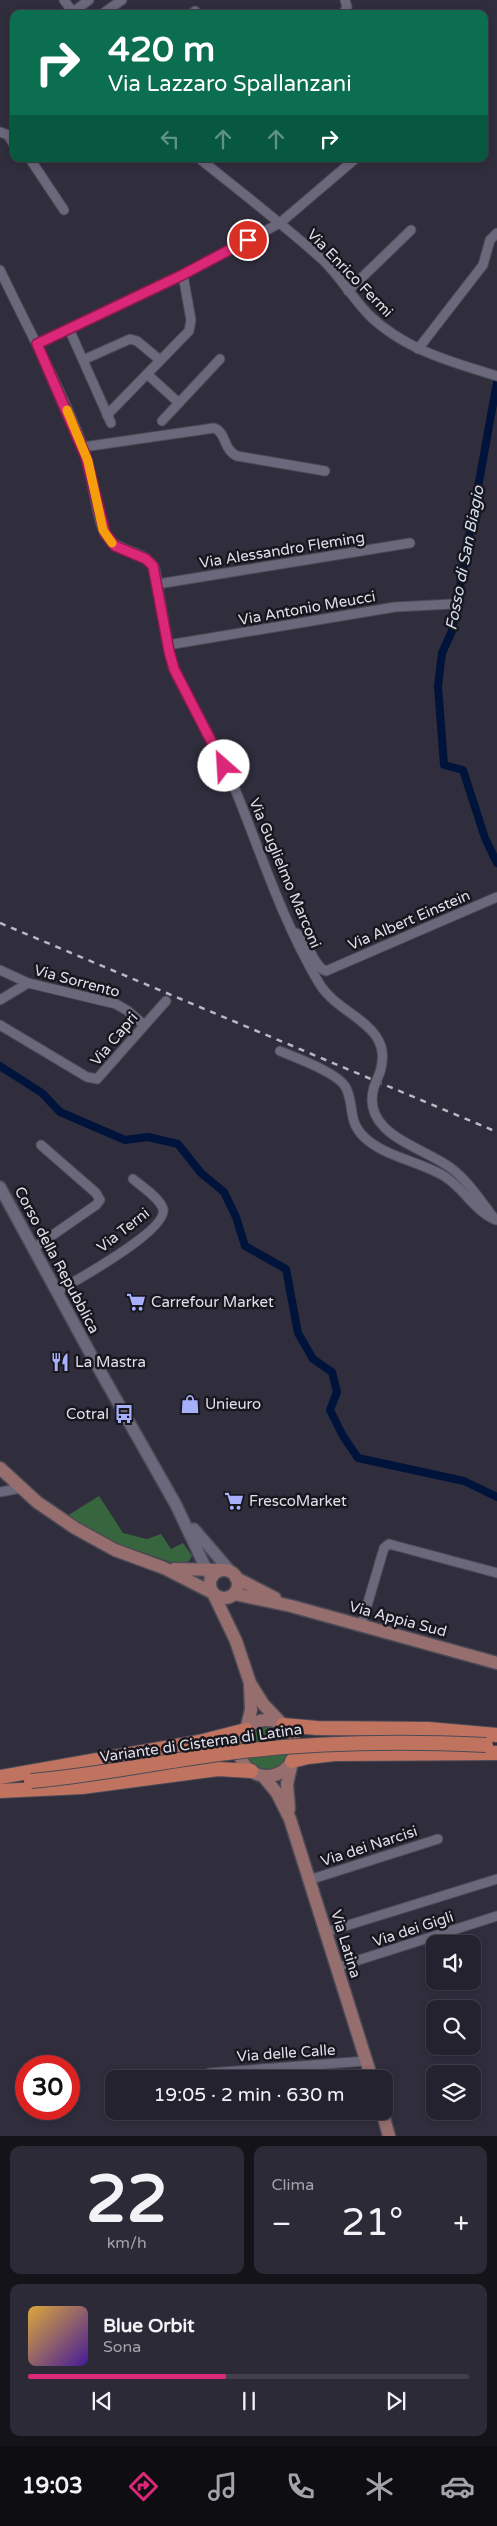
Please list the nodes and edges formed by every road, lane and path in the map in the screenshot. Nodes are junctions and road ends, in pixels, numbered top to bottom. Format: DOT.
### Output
graph roads {
  1 [pos="64,0"];
  2 [pos="88,0"];
  3 [pos="122,0"];
  4 [pos="72,10"];
  5 [pos="77,10"];
  6 [pos="108,10"];
  7 [pos="32,162"];
  8 [pos="204,162"];
  9 [pos="351,162"];
  10 [pos="64,210"];
  11 [pos="280,222"];
  12 [pos="411,230"];
  13 [pos="497,233"];
  14 [pos="0,270"];
  15 [pos="182,275"];
  16 [pos="348,291"];
  17 [pos="70,329"];
  18 [pos="37,344"];
  19 [pos="418,349"];
  20 [pos="220,359"];
  21 [pos="83,360"];
  22 [pos="160,360"];
  23 [pos="147,374"];
  24 [pos="497,376"];
  25 [pos="179,403"];
  26 [pos="162,421"];
  27 [pos="83,447"];
  28 [pos="325,471"];
  29 [pos="410,542"];
  30 [pos="158,584"];
  31 [pos="452,604"];
  32 [pos="168,645"];
  33 [pos="497,897"];
  34 [pos="294,931"];
  35 [pos="0,970"];
  36 [pos="28,983"];
  37 [pos="0,1000"];
  38 [pos="166,1001"];
  39 [pos="143,1024"];
  40 [pos="0,1025"];
  41 [pos="280,1051"];
  42 [pos="41,1145"];
  43 [pos="133,1179"];
  44 [pos="0,1187"];
  45 [pos="496,1221"];
  46 [pos="34,1248"];
  47 [pos="58,1291"];
  48 [pos="0,1468"];
  49 [pos="21,1488"];
  50 [pos="0,1492"];
  51 [pos="176,1504"];
  52 [pos="196,1544"];
  53 [pos="164,1568"];
  54 [pos="187,1571"];
  55 [pos="497,1572"];
  56 [pos="229,1573"];
  57 [pos="209,1575"];
  58 [pos="213,1593"];
  59 [pos="232,1595"];
  60 [pos="291,1606"];
  61 [pos="361,1626"];
  62 [pos="236,1641"];
  63 [pos="497,1663"];
  64 [pos="250,1683"];
  65 [pos="283,1724"];
  66 [pos="246,1730"];
  67 [pos="497,1735"];
  68 [pos="493,1748"];
  69 [pos="292,1761"];
  70 [pos="257,1774"];
  71 [pos="0,1777"];
  72 [pos="0,1783"];
  73 [pos="0,1791"];
  74 [pos="290,1819"];
  75 [pos="438,1839"];
  76 [pos="497,1879"];
  77 [pos="309,1880"];
  78 [pos="497,1916"];
  79 [pos="326,1932"];
  80 [pos="337,1967"];
  81 [pos="366,2061"];
  82 [pos="248,2070"];
  83 [pos="369,2070"];
  84 [pos="385,2120"];
  85 [pos="390,2136"];
  1 -- 4 [label="street"];
  2 -- 5 [label="street"];
  3 -- 6 [label="street"];
  7 -- 10 [label="street"];
  8 -- 11 [label="street, Via Enrico Fermi"];
  9 -- 11 [label="street"];
  11 -- 15 [label="street"];
  11 -- 16 [label="street, Via Enrico Fermi"];
  12 -- 16 [label="street"];
  13 -- 19 [label="street"];
  14 -- 18 [label="street, Via Guglielmo Marconi"];
  15 -- 17 [label="street"];
  15 -- 22 [label="street"];
  16 -- 19 [label="street, Via Enrico Fermi"];
  17 -- 18 [label="street"];
  17 -- 21 [label="street"];
  18 -- 27 [label="street, Via Guglielmo Marconi"];
  19 -- 24 [label="street, Via Enrico Fermi"];
  20 -- 25 [label="street"];
  21 -- 22 [label="street"];
  21 -- 23 [label="street"];
  22 -- 23 [label="street"];
  23 -- 25 [label="street"];
  25 -- 26 [label="street"];
  27 -- 28 [label="street"];
  27 -- 30 [label="street, Via Guglielmo Marconi"];
  29 -- 30 [label="street, Via Alessandro Fleming"];
  30 -- 32 [label="street, Via Guglielmo Marconi"];
  31 -- 32 [label="street, Via Antonio Meucci"];
  32 -- 34 [label="street, Via Guglielmo Marconi"];
  33 -- 34 [label="street, Via Albert Einstein"];
  34 -- 45 [label="street, Via Guglielmo Marconi, bridge"];
  35 -- 36 [label="street, Via Sorrento"];
  36 -- 37 [label="street"];
  36 -- 39 [label="street, Via Sorrento"];
  38 -- 39 [label="street, Via Capri"];
  39 -- 40 [label="street, Via Capri"];
  41 -- 45 [label="street"];
  42 -- 46 [label="street"];
  43 -- 47 [label="street, Via Terni"];
  44 -- 46 [label="street, Corso della Repubblica"];
  46 -- 47 [label="street, Corso della Repubblica"];
  47 -- 51 [label="street, Corso della Repubblica"];
  48 -- 49 [label="main road"];
  49 -- 50 [label="street"];
  49 -- 53 [label="main road"];
  51 -- 52 [label="street, Corso della Repubblica"];
  51 -- 56 [label="street, Corso della Repubblica"];
  52 -- 54 [label="street"];
  52 -- 57 [label="street, Corso della Repubblica"];
  53 -- 54 [label="main road"];
  53 -- 58 [label="main road"];
  54 -- 57 [label="main road"];
  55 -- 61 [label="street"];
  56 -- 57 [label="main road"];
  56 -- 59 [label="main road"];
  56 -- 60 [label="main road, Via Appia Sud"];
  57 -- 58 [label="main road"];
  58 -- 59 [label="main road"];
  58 -- 62 [label="main road, Via Latina"];
  59 -- 60 [label="main road, Via Appia Sud"];
  59 -- 62 [label="main road, Via Latina"];
  60 -- 61 [label="main road, Via Appia Sud"];
  61 -- 63 [label="main road, Via Appia Sud"];
  62 -- 64 [label="main road, Via Latina"];
  64 -- 65 [label="main road, Via Latina"];
  64 -- 66 [label="main road, Via Latina"];
  65 -- 66 [label="main road"];
  65 -- 67 [label="main road"];
  65 -- 69 [label="main road, Via Latina"];
  66 -- 70 [label="main road, Via Latina"];
  66 -- 71 [label="main road"];
  68 -- 69 [label="main road"];
  68 -- 72 [label="main road, Variante di Cisterna di Latina, bridge"];
  69 -- 70 [label="main road"];
  69 -- 74 [label="main road, Via Latina"];
  70 -- 73 [label="main road"];
  70 -- 74 [label="main road, Via Latina"];
  74 -- 77 [label="main road, Via Latina"];
  75 -- 77 [label="street, Via dei Narcisi"];
  76 -- 79 [label="street"];
  77 -- 79 [label="main road, Via Latina"];
  78 -- 80 [label="street, Via dei Gigli"];
  79 -- 80 [label="main road, Via Latina"];
  80 -- 81 [label="main road, Via Latina"];
  81 -- 82 [label="street, Via delle Calle"];
  81 -- 83 [label="main road, Via Latina"];
  84 -- 85 [label="main road"];
}
